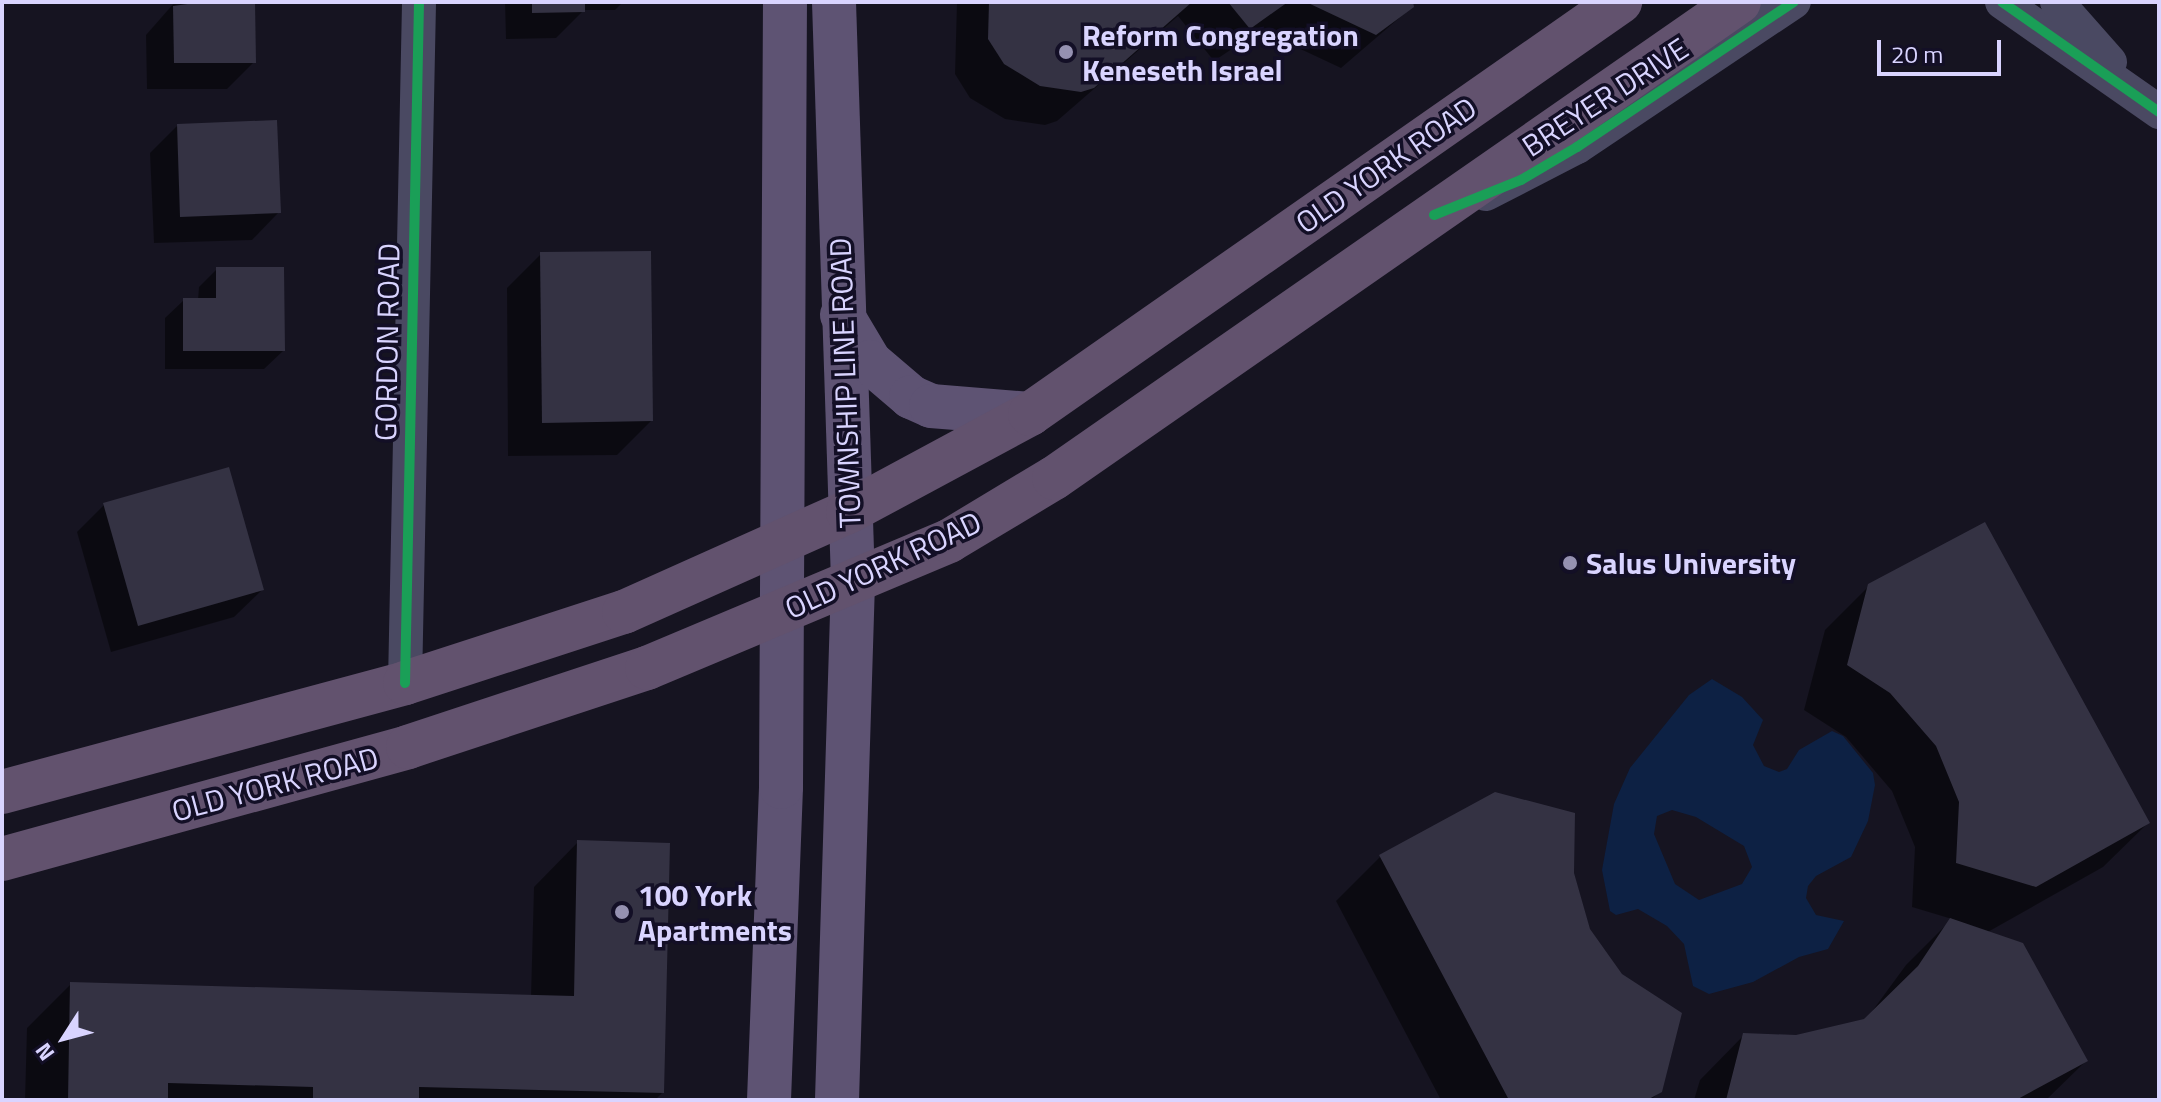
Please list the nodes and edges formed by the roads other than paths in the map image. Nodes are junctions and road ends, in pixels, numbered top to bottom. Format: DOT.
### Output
graph roads {
  1 [pos="419,2"];
  2 [pos="785,2"];
  3 [pos="834,2"];
  4 [pos="1620,2"];
  5 [pos="1739,2"];
  6 [pos="1794,2"];
  7 [pos="2002,2"];
  8 [pos="2057,2"];
  9 [pos="2152,107"];
  10 [pos="1434,215"];
  11 [pos="842,314"];
  12 [pos="1030,414"];
  13 [pos="848,512"];
  14 [pos="785,536"];
  15 [pos="853,582"];
  16 [pos="781,613"];
  17 [pos="405,683"];
  18 [pos="2,792"];
  19 [pos="2,859"];
  20 [pos="769,1100"];
  21 [pos="837,1100"];
  1 -- 17 [label="street, GORDON ROAD"];
  2 -- 14 [label="main road, TOWNSHIP LINE ROAD"];
  3 -- 11 [label="main road, TOWNSHIP LINE ROAD"];
  4 -- 12 [label="highway, OLD YORK ROAD"];
  5 -- 10 [label="highway, OLD YORK ROAD"];
  6 -- 10 [label="street, BREYER DRIVE"];
  7 -- 9 [label="street"];
  8 -- 9 [label="street"];
  10 -- 15 [label="highway, OLD YORK ROAD"];
  11 -- 12 [label="main road"];
  11 -- 13 [label="main road, TOWNSHIP LINE ROAD"];
  12 -- 13 [label="highway, OLD YORK ROAD"];
  13 -- 14 [label="highway, OLD YORK ROAD"];
  13 -- 15 [label="main road, TOWNSHIP LINE ROAD"];
  14 -- 16 [label="main road, TOWNSHIP LINE ROAD"];
  14 -- 17 [label="highway, OLD YORK ROAD"];
  15 -- 16 [label="highway, OLD YORK ROAD"];
  15 -- 21 [label="main road, TOWNSHIP LINE ROAD"];
  16 -- 19 [label="highway, OLD YORK ROAD"];
  16 -- 20 [label="main road, TOWNSHIP LINE ROAD"];
  17 -- 18 [label="highway, OLD YORK ROAD"];
}
